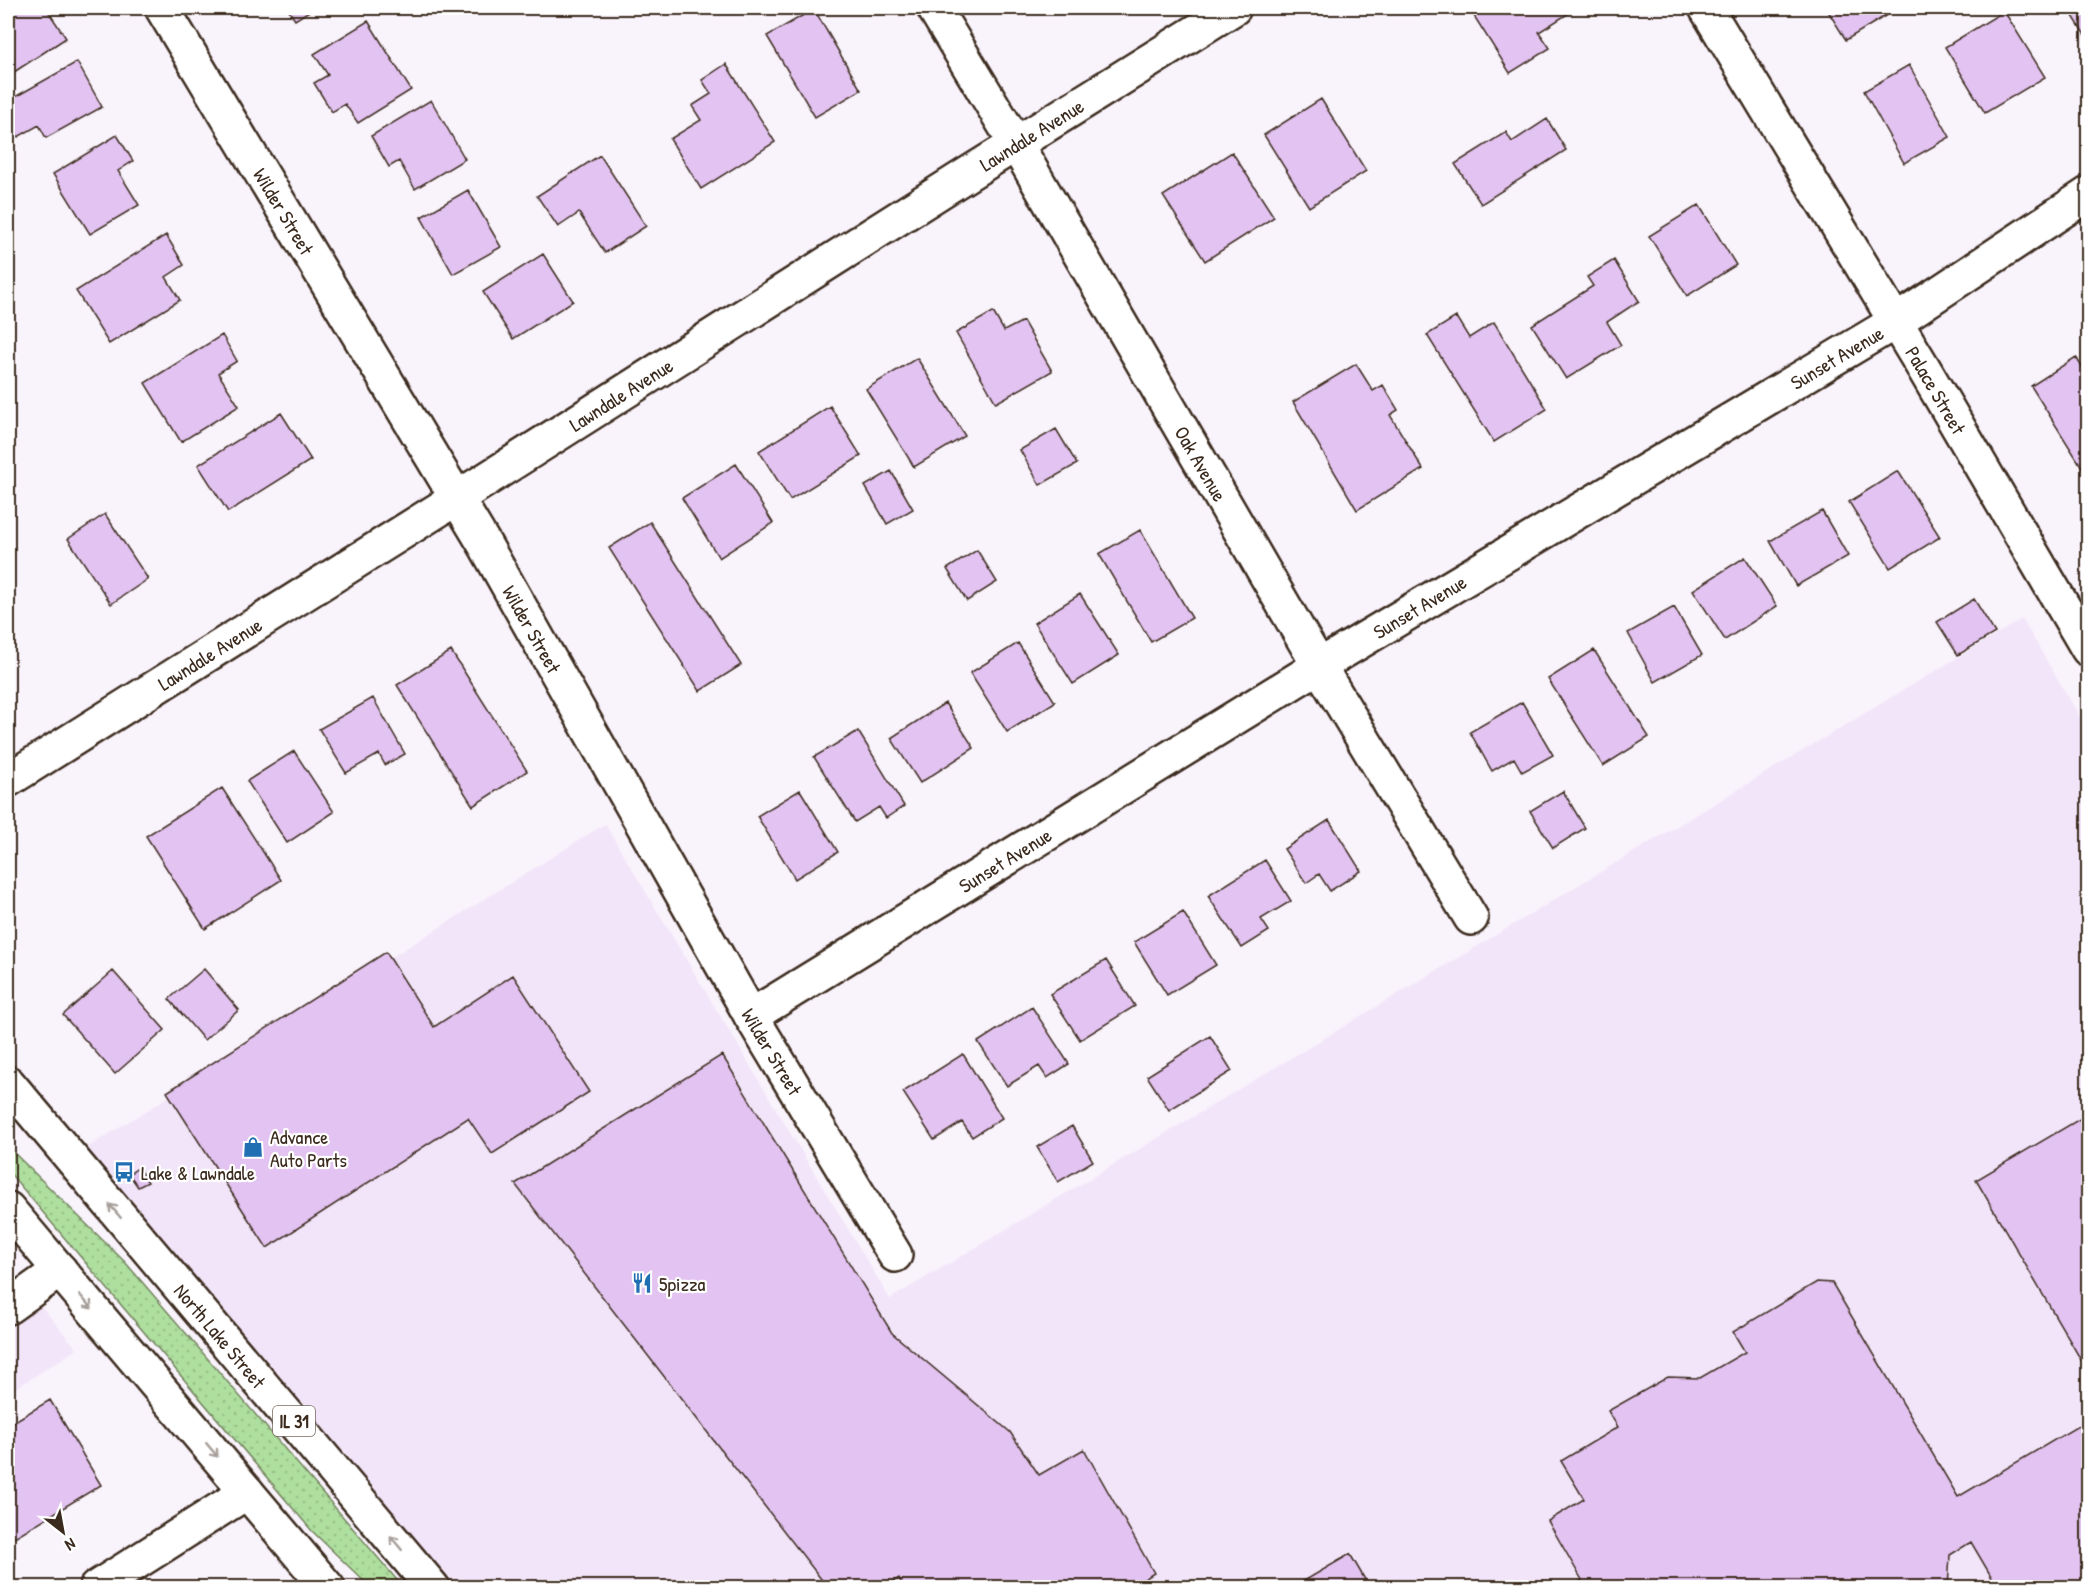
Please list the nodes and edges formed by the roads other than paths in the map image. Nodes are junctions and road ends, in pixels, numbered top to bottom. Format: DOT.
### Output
graph roads {
  1 [pos="162,8"];
  2 [pos="934,8"];
  3 [pos="1234,8"];
  4 [pos="1706,8"];
  5 [pos="1016,144"];
  6 [pos="2088,194"];
  7 [pos="1895,322"];
  8 [pos="458,498"];
  9 [pos="2088,649"];
  10 [pos="1319,666"];
  11 [pos="8,780"];
  12 [pos="1471,918"];
  13 [pos="752,1016"];
  14 [pos="8,1083"];
  15 [pos="8,1209"];
  16 [pos="895,1255"];
  17 [pos="60,1270"];
  18 [pos="8,1306"];
  19 [pos="247,1492"];
  20 [pos="319,1585"];
  21 [pos="96,1587"];
  22 [pos="433,1587"];
  1 -- 8 [label="street, Wilder Street"];
  2 -- 5 [label="street, Oak Avenue"];
  3 -- 5 [label="street, Lawndale Avenue"];
  4 -- 7 [label="street, Palace Street"];
  5 -- 8 [label="street, Lawndale Avenue"];
  5 -- 10 [label="street, Oak Avenue"];
  6 -- 7 [label="street, Sunset Avenue"];
  7 -- 9 [label="street, Palace Street"];
  7 -- 10 [label="street, Sunset Avenue"];
  8 -- 11 [label="street, Lawndale Avenue"];
  8 -- 13 [label="street, Wilder Street"];
  10 -- 12 [label="street, Oak Avenue"];
  10 -- 13 [label="street, Sunset Avenue"];
  13 -- 16 [label="street, Wilder Street"];
  22 -- 14 [label="street, North Lake Street / IL 31, one-way"];
  15 -- 17 [label="street"];
  17 -- 18 [label="street"];
  17 -- 19 [label="street, one-way"];
  19 -- 20 [label="street"];
  19 -- 21 [label="street"];
}
